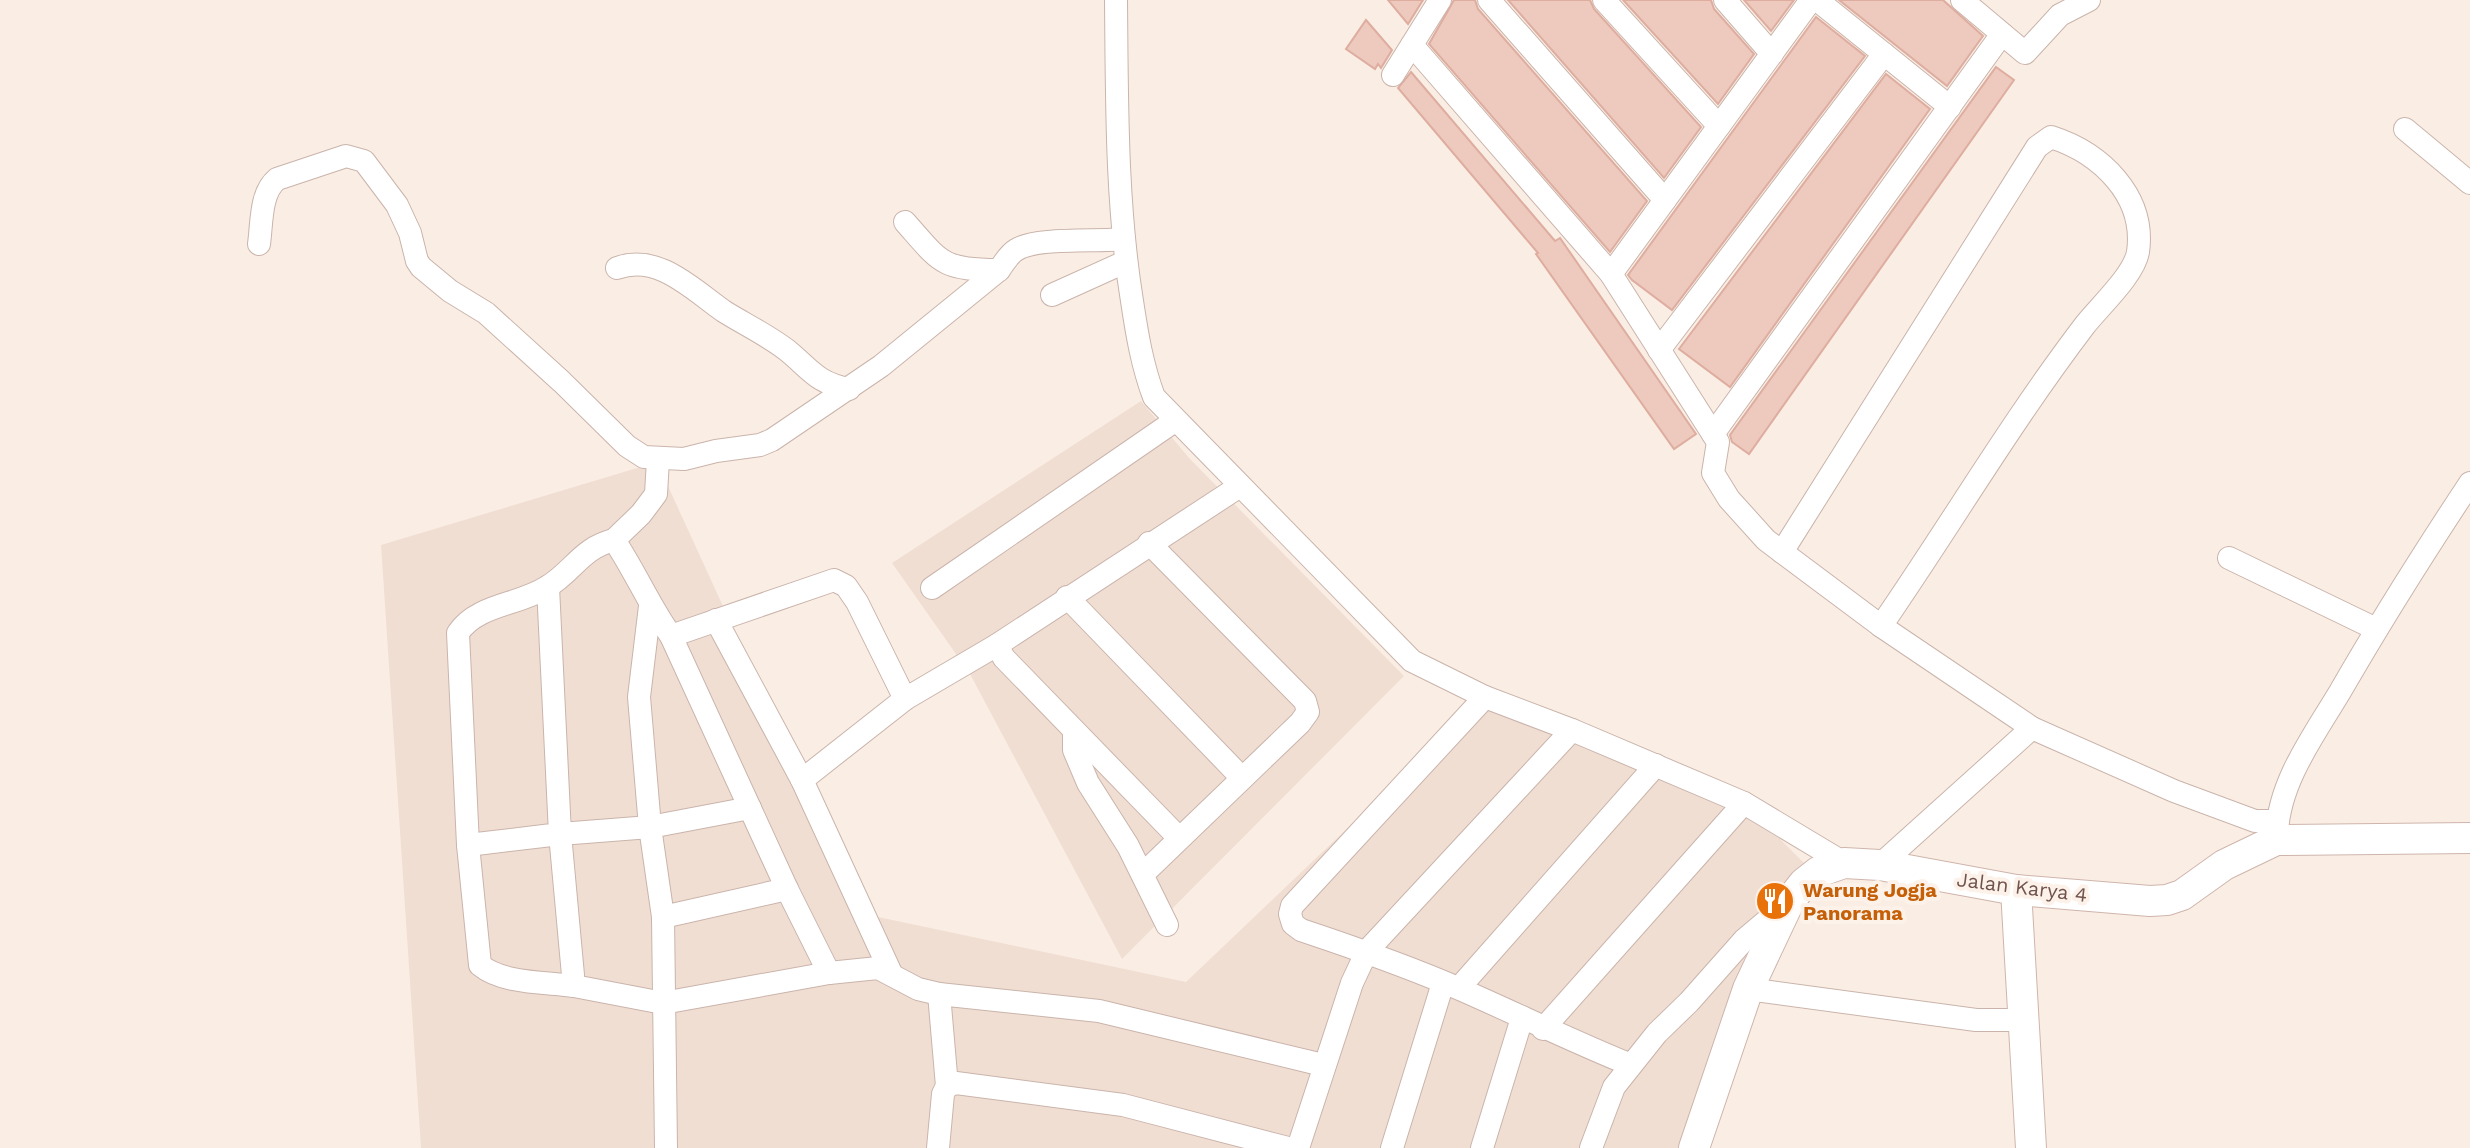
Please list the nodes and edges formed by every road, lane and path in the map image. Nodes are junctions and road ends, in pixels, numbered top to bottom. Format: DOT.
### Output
graph roads {
  1 [pos="1116,0"];
  2 [pos="1440,0"];
  3 [pos="1489,0"];
  4 [pos="1604,0"];
  5 [pos="1725,0"];
  6 [pos="1814,0"];
  7 [pos="1962,0"];
  8 [pos="2089,0"];
  9 [pos="2002,34"];
  10 [pos="1412,45"];
  11 [pos="1772,54"];
  12 [pos="1884,54"];
  13 [pos="1393,75"];
  14 [pos="1950,107"];
  15 [pos="1719,126"];
  16 [pos="2405,129"];
  17 [pos="2470,183"];
  18 [pos="1665,200"];
  19 [pos="905,222"];
  20 [pos="1124,239"];
  21 [pos="259,244"];
  22 [pos="1125,262"];
  23 [pos="617,268"];
  24 [pos="999,270"];
  25 [pos="1611,274"];
  26 [pos="1052,295"];
  27 [pos="1659,350"];
  28 [pos="849,389"];
  29 [pos="1176,420"];
  30 [pos="1713,434"];
  31 [pos="658,460"];
  32 [pos="2470,483"];
  33 [pos="1240,486"];
  34 [pos="614,540"];
  35 [pos="1149,543"];
  36 [pos="1782,552"];
  37 [pos="2229,558"];
  38 [pos="548,587"];
  39 [pos="932,588"];
  40 [pos="1067,597"];
  41 [pos="650,606"];
  42 [pos="716,620"];
  43 [pos="1881,626"];
  44 [pos="2376,629"];
  45 [pos="671,636"];
  46 [pos="997,645"];
  47 [pos="1485,697"];
  48 [pos="905,699"];
  49 [pos="2032,728"];
  50 [pos="1572,730"];
  51 [pos="1074,731"];
  52 [pos="1656,765"];
  53 [pos="1242,778"];
  54 [pos="802,780"];
  55 [pos="1744,803"];
  56 [pos="750,808"];
  57 [pos="650,827"];
  58 [pos="2277,830"];
  59 [pos="560,834"];
  60 [pos="1179,838"];
  61 [pos="2470,838"];
  62 [pos="468,845"];
  63 [pos="1844,863"];
  64 [pos="1880,865"];
  65 [pos="1143,874"];
  66 [pos="787,889"];
  67 [pos="2016,890"];
  68 [pos="1789,902"];
  69 [pos="663,917"];
  70 [pos="1167,925"];
  71 [pos="1367,951"];
  72 [pos="829,973"];
  73 [pos="891,973"];
  74 [pos="574,986"];
  75 [pos="1451,986"];
  76 [pos="1748,989"];
  77 [pos="939,994"];
  78 [pos="663,1003"];
  79 [pos="1522,1018"];
  80 [pos="2024,1020"];
  81 [pos="1543,1029"];
  82 [pos="1323,1065"];
  83 [pos="1631,1065"];
  84 [pos="947,1086"];
  85 [pos="666,1148"];
  86 [pos="938,1148"];
  87 [pos="1288,1148"];
  88 [pos="1298,1148"];
  89 [pos="1392,1148"];
  90 [pos="1482,1148"];
  91 [pos="1591,1148"];
  92 [pos="1694,1148"];
  93 [pos="2031,1148"];
  1 -- 20 [label="street"];
  2 -- 10 [label="street"];
  3 -- 18 [label="street"];
  4 -- 15 [label="street"];
  5 -- 11 [label="street"];
  6 -- 11 [label="street"];
  6 -- 12 [label="street"];
  7 -- 9 [label="street"];
  8 -- 9 [label="street"];
  9 -- 14 [label="street"];
  10 -- 13 [label="street"];
  10 -- 25 [label="street"];
  11 -- 15 [label="street"];
  12 -- 14 [label="street"];
  12 -- 27 [label="street"];
  14 -- 30 [label="street"];
  15 -- 18 [label="street"];
  16 -- 17 [label="street"];
  18 -- 25 [label="street"];
  19 -- 24 [label="street"];
  20 -- 22 [label="street"];
  20 -- 24 [label="street"];
  21 -- 31 [label="street"];
  22 -- 26 [label="street"];
  22 -- 29 [label="street"];
  23 -- 28 [label="street"];
  24 -- 28 [label="street"];
  25 -- 27 [label="street"];
  27 -- 30 [label="street"];
  28 -- 31 [label="street"];
  29 -- 33 [label="street"];
  29 -- 39 [label="street"];
  30 -- 36 [label="street"];
  31 -- 34 [label="street"];
  32 -- 44 [label="street"];
  33 -- 35 [label="street"];
  33 -- 47 [label="street"];
  34 -- 38 [label="street"];
  34 -- 41 [label="street"];
  35 -- 40 [label="street"];
  35 -- 53 [label="street"];
  36 -- 43 [label="street"];
  36 -- 43 [label="street"];
  37 -- 44 [label="street"];
  38 -- 59 [label="street"];
  38 -- 62 [label="street"];
  40 -- 46 [label="street"];
  40 -- 53 [label="street"];
  41 -- 45 [label="street"];
  41 -- 57 [label="street"];
  42 -- 45 [label="street"];
  42 -- 48 [label="street"];
  42 -- 54 [label="street"];
  43 -- 49 [label="street"];
  44 -- 58 [label="street"];
  45 -- 56 [label="street"];
  46 -- 48 [label="street"];
  46 -- 51 [label="street"];
  47 -- 50 [label="street"];
  47 -- 71 [label="street"];
  48 -- 54 [label="street"];
  49 -- 58 [label="street"];
  49 -- 64 [label="street"];
  50 -- 52 [label="street"];
  50 -- 71 [label="street"];
  51 -- 60 [label="street"];
  51 -- 65 [label="street"];
  52 -- 55 [label="street"];
  52 -- 75 [label="street"];
  53 -- 60 [label="street"];
  54 -- 73 [label="street"];
  55 -- 63 [label="street"];
  55 -- 81 [label="street"];
  56 -- 57 [label="street"];
  56 -- 66 [label="street"];
  57 -- 59 [label="street"];
  57 -- 69 [label="street"];
  58 -- 61 [label="main road, Jalan Karya 4"];
  58 -- 67 [label="main road, Jalan Karya 4"];
  59 -- 62 [label="street"];
  59 -- 74 [label="street"];
  60 -- 65 [label="street"];
  62 -- 74 [label="street"];
  63 -- 64 [label="main road, Jalan Karya 4"];
  63 -- 68 [label="main road, Jalan Karya 4"];
  64 -- 67 [label="main road, Jalan Karya 4"];
  65 -- 70 [label="street"];
  66 -- 69 [label="street"];
  66 -- 72 [label="street"];
  67 -- 80 [label="main road"];
  68 -- 76 [label="main road, Jalan Karya 4"];
  68 -- 83 [label="street"];
  69 -- 78 [label="street"];
  71 -- 75 [label="street"];
  71 -- 82 [label="street"];
  72 -- 73 [label="street"];
  72 -- 78 [label="street"];
  73 -- 77 [label="street"];
  74 -- 78 [label="street"];
  75 -- 79 [label="street"];
  75 -- 89 [label="street"];
  76 -- 80 [label="street"];
  76 -- 92 [label="main road, Jalan Karya 4"];
  77 -- 82 [label="street"];
  77 -- 84 [label="street"];
  78 -- 85 [label="street"];
  79 -- 81 [label="street"];
  79 -- 90 [label="street"];
  80 -- 93 [label="main road"];
  81 -- 83 [label="street"];
  82 -- 88 [label="street"];
  83 -- 91 [label="street"];
  84 -- 86 [label="street"];
  84 -- 87 [label="street"];
}
